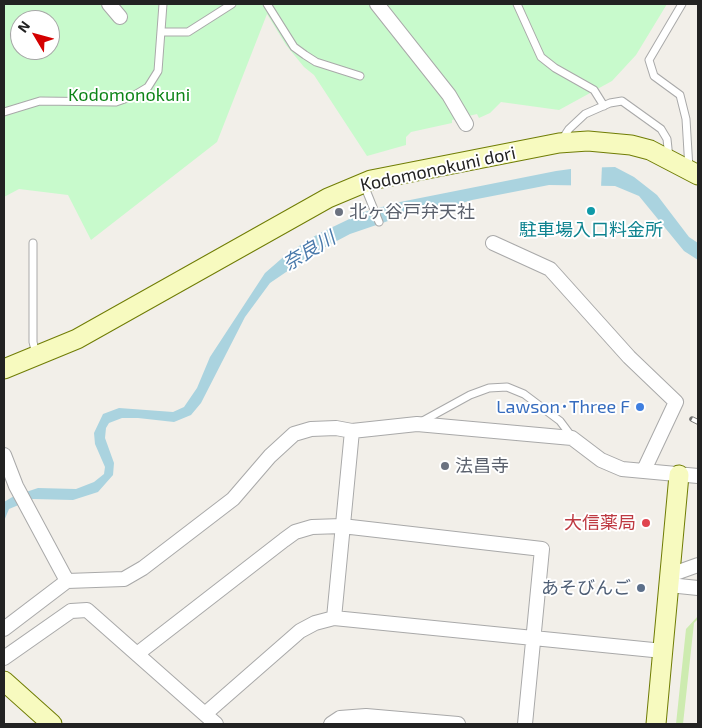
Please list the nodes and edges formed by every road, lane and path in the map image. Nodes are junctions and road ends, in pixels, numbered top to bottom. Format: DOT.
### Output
graph roads {
  1 [pos="109,4"];
  2 [pos="163,4"];
  3 [pos="232,4"];
  4 [pos="267,4"];
  5 [pos="377,4"];
  6 [pos="517,4"];
  7 [pos="682,4"];
  8 [pos="120,17"];
  9 [pos="162,32"];
  10 [pos="360,76"];
  11 [pos="604,106"];
  12 [pos="4,112"];
  13 [pos="466,124"];
  14 [pos="559,143"];
  15 [pos="669,158"];
  16 [pos="694,172"];
  17 [pos="363,183"];
  18 [pos="379,222"];
  19 [pos="33,243"];
  20 [pos="493,244"];
  21 [pos="37,356"];
  22 [pos="4,368"];
  23 [pos="417,424"];
  24 [pos="352,431"];
  25 [pos="572,438"];
  26 [pos="4,455"];
  27 [pos="646,464"];
  28 [pos="679,475"];
  29 [pos="698,476"];
  30 [pos="11,483"];
  31 [pos="342,526"];
  32 [pos="698,565"];
  33 [pos="67,580"];
  34 [pos="669,580"];
  35 [pos="698,588"];
  36 [pos="334,618"];
  37 [pos="4,629"];
  38 [pos="532,638"];
  39 [pos="663,651"];
  40 [pos="138,654"];
  41 [pos="4,658"];
  42 [pos="4,681"];
  43 [pos="205,714"];
  44 [pos="52,724"];
  45 [pos="216,724"];
  46 [pos="331,724"];
  47 [pos="458,724"];
  48 [pos="524,724"];
  49 [pos="656,724"];
  1 -- 8 [label="street"];
  2 -- 9 [label="lane"];
  3 -- 9 [label="lane"];
  4 -- 10 [label="lane"];
  5 -- 13 [label="street"];
  6 -- 11 [label="lane"];
  7 -- 16 [label="lane"];
  9 -- 12 [label="lane"];
  11 -- 14 [label="lane"];
  11 -- 15 [label="lane"];
  14 -- 15 [label="main road, Kodomonokuni dori"];
  14 -- 17 [label="main road, Kodomonokuni dori"];
  15 -- 16 [label="main road, Kodomonokuni dori"];
  17 -- 18 [label="lane"];
  17 -- 21 [label="main road, Kodomonokuni dori"];
  19 -- 21 [label="lane"];
  20 -- 27 [label="street"];
  21 -- 22 [label="main road, Kodomonokuni dori"];
  23 -- 24 [label="street"];
  23 -- 25 [label="street"];
  23 -- 25 [label="lane"];
  24 -- 31 [label="street"];
  24 -- 33 [label="street"];
  25 -- 27 [label="street"];
  26 -- 30 [label="street"];
  27 -- 28 [label="street"];
  28 -- 29 [label="street"];
  28 -- 34 [label="main road"];
  30 -- 33 [label="street"];
  31 -- 36 [label="street"];
  31 -- 38 [label="street"];
  31 -- 40 [label="street"];
  32 -- 34 [label="street"];
  33 -- 37 [label="street"];
  34 -- 35 [label="street"];
  34 -- 39 [label="main road"];
  36 -- 38 [label="street"];
  36 -- 43 [label="street"];
  38 -- 39 [label="street"];
  38 -- 48 [label="street"];
  39 -- 49 [label="main road"];
  40 -- 41 [label="street"];
  40 -- 43 [label="street"];
  42 -- 44 [label="main road"];
  43 -- 45 [label="street"];
  46 -- 47 [label="street"];
}
